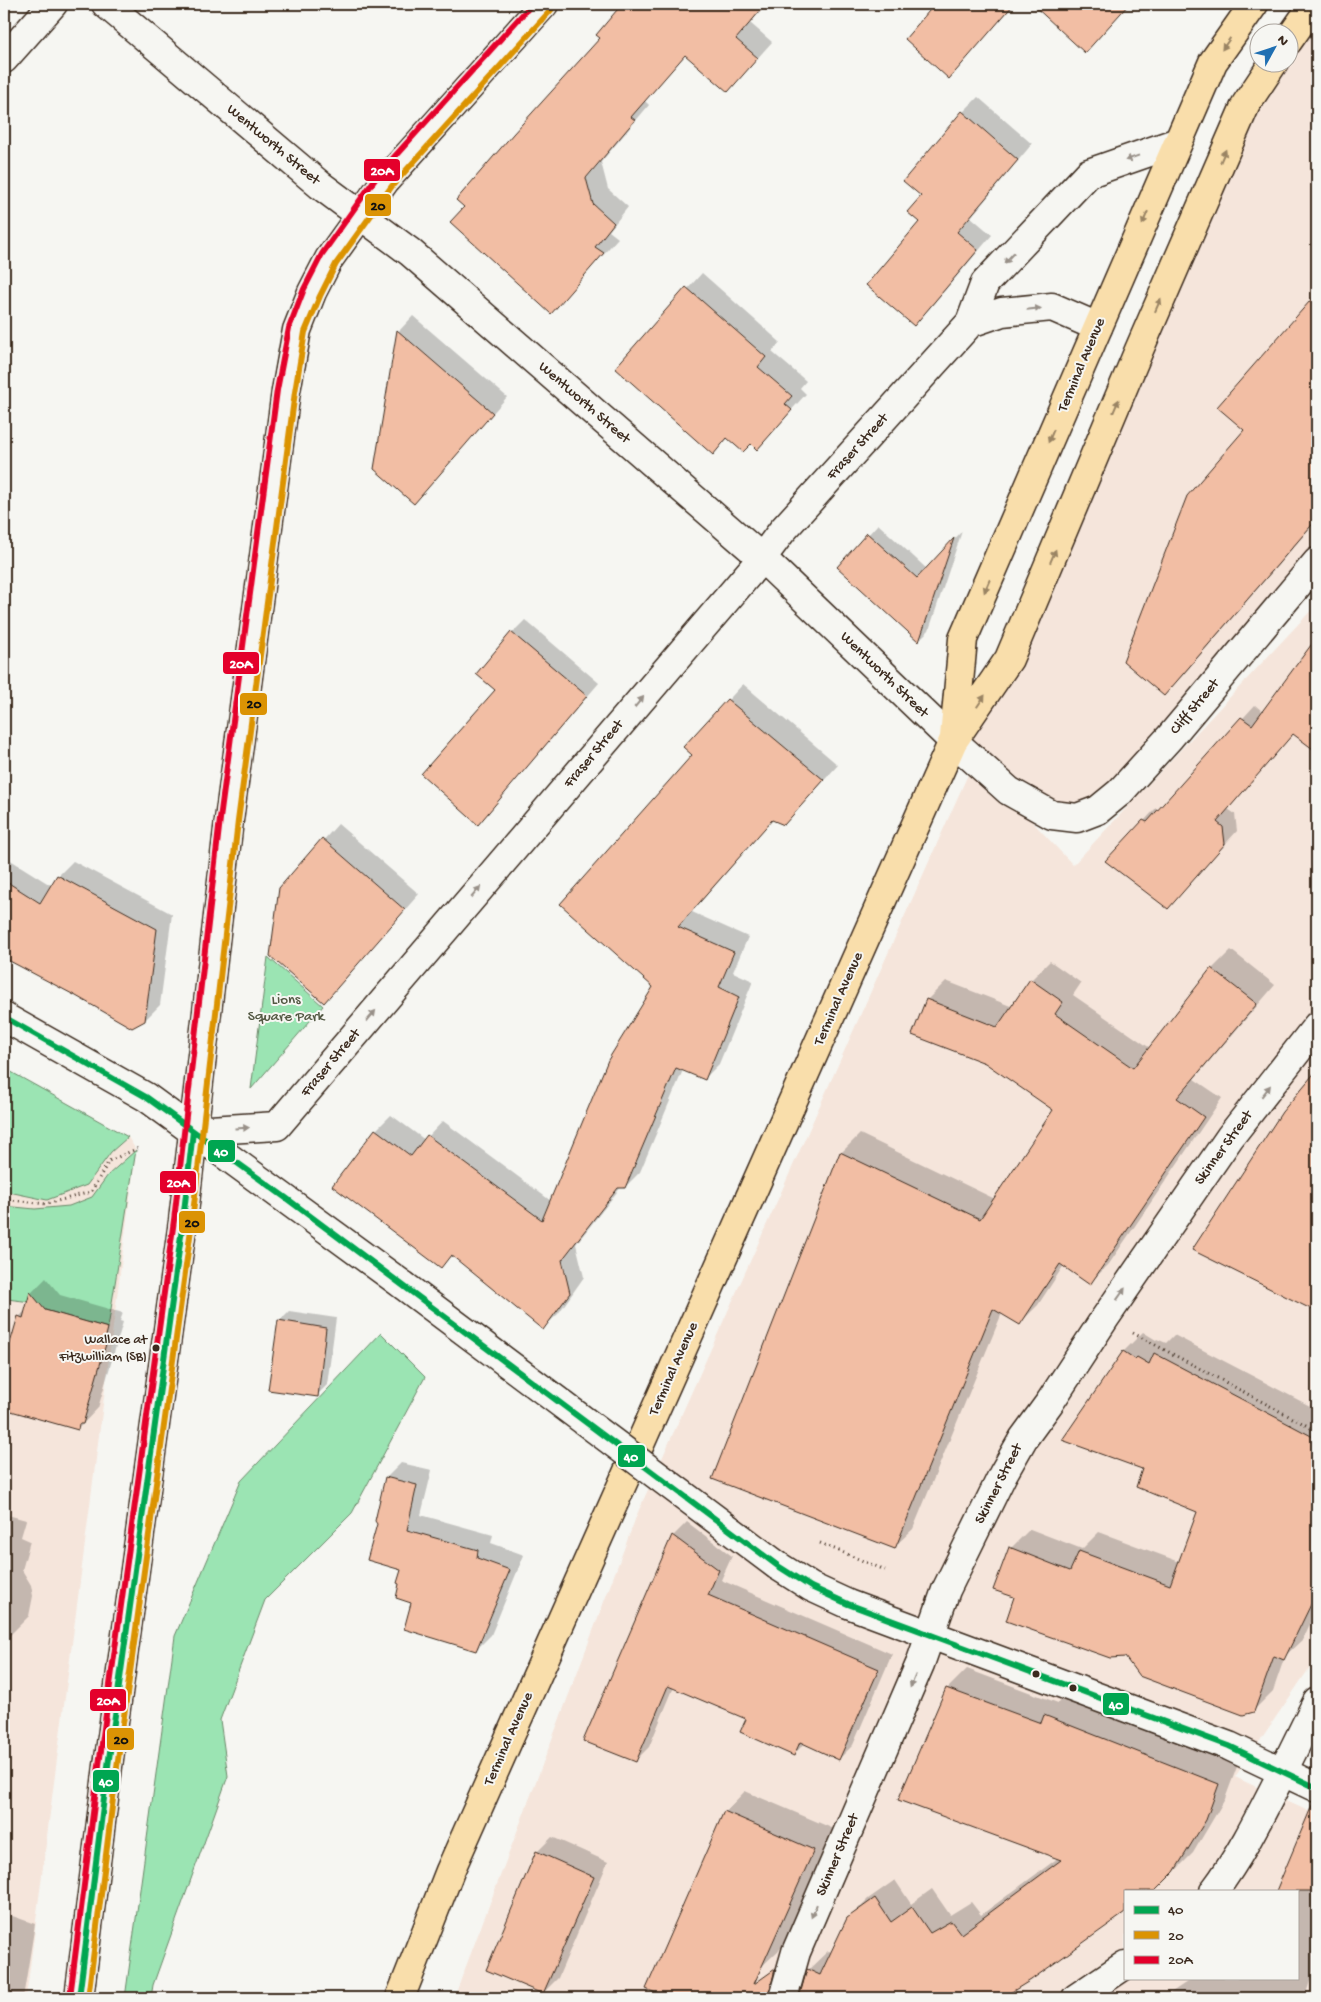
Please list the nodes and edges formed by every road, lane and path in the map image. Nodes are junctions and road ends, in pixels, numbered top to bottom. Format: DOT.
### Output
graph roads {
  1 [pos="53,4"];
  2 [pos="106,4"];
  3 [pos="544,4"];
  4 [pos="1254,4"];
  5 [pos="1314,4"];
  6 [pos="1298,27"];
  7 [pos="4,59"];
  8 [pos="1267,72"];
  9 [pos="1178,142"];
  10 [pos="360,215"];
  11 [pos="970,323"];
  12 [pos="1098,327"];
  13 [pos="762,558"];
  14 [pos="1317,562"];
  15 [pos="953,741"];
  16 [pos="1052,815"];
  17 [pos="4,1017"];
  18 [pos="1317,1026"];
  19 [pos="193,1130"];
  20 [pos="141,1147"];
  21 [pos="4,1199"];
  22 [pos="1099,1326"];
  23 [pos="1317,1432"];
  24 [pos="820,1543"];
  25 [pos="885,1570"];
  26 [pos="930,1636"];
  27 [pos="1317,1702"];
  28 [pos="1283,1771"];
  29 [pos="1317,1788"];
  30 [pos="1215,1890"];
  31 [pos="1124,1966"];
  32 [pos="79,1998"];
  33 [pos="400,1998"];
  34 [pos="783,1998"];
  35 [pos="1076,1998"];
  1 -- 7 [label="street"];
  2 -- 10 [label="street, Wentworth Street"];
  3 -- 10 [label="street"];
  4 -- 9 [label="highway, Terminal Avenue, one-way"];
  5 -- 6 [label="highway"];
  15 -- 8 [label="highway, Terminal Avenue, one-way"];
  9 -- 11 [label="street, Fraser Street, one-way"];
  9 -- 12 [label="highway, Terminal Avenue, one-way"];
  10 -- 13 [label="street, Wentworth Street"];
  10 -- 19 [label="street"];
  11 -- 12 [label="street, Fraser Street, one-way"];
  11 -- 13 [label="street, Fraser Street"];
  12 -- 15 [label="highway, Terminal Avenue, one-way"];
  13 -- 15 [label="street, Wentworth Street"];
  19 -- 13 [label="street, Fraser Street, one-way"];
  14 -- 16 [label="street, Cliff Street"];
  15 -- 16 [label="street, Wentworth Street"];
  15 -- 33 [label="highway, Terminal Avenue"];
  17 -- 19 [label="street"];
  22 -- 18 [label="street, Skinner Street, one-way"];
  19 -- 26 [label="street, bridge"];
  19 -- 32 [label="street"];
  20 -- 21 [label="path"];
  22 -- 23 [label="path"];
  22 -- 26 [label="street, Skinner Street"];
  24 -- 25 [label="path"];
  26 -- 28 [label="street"];
  26 -- 34 [label="street, Skinner Street, one-way"];
  27 -- 28 [label="street"];
  28 -- 29 [label="street"];
  28 -- 30 [label="street"];
  31 -- 35 [label="street"];
}
